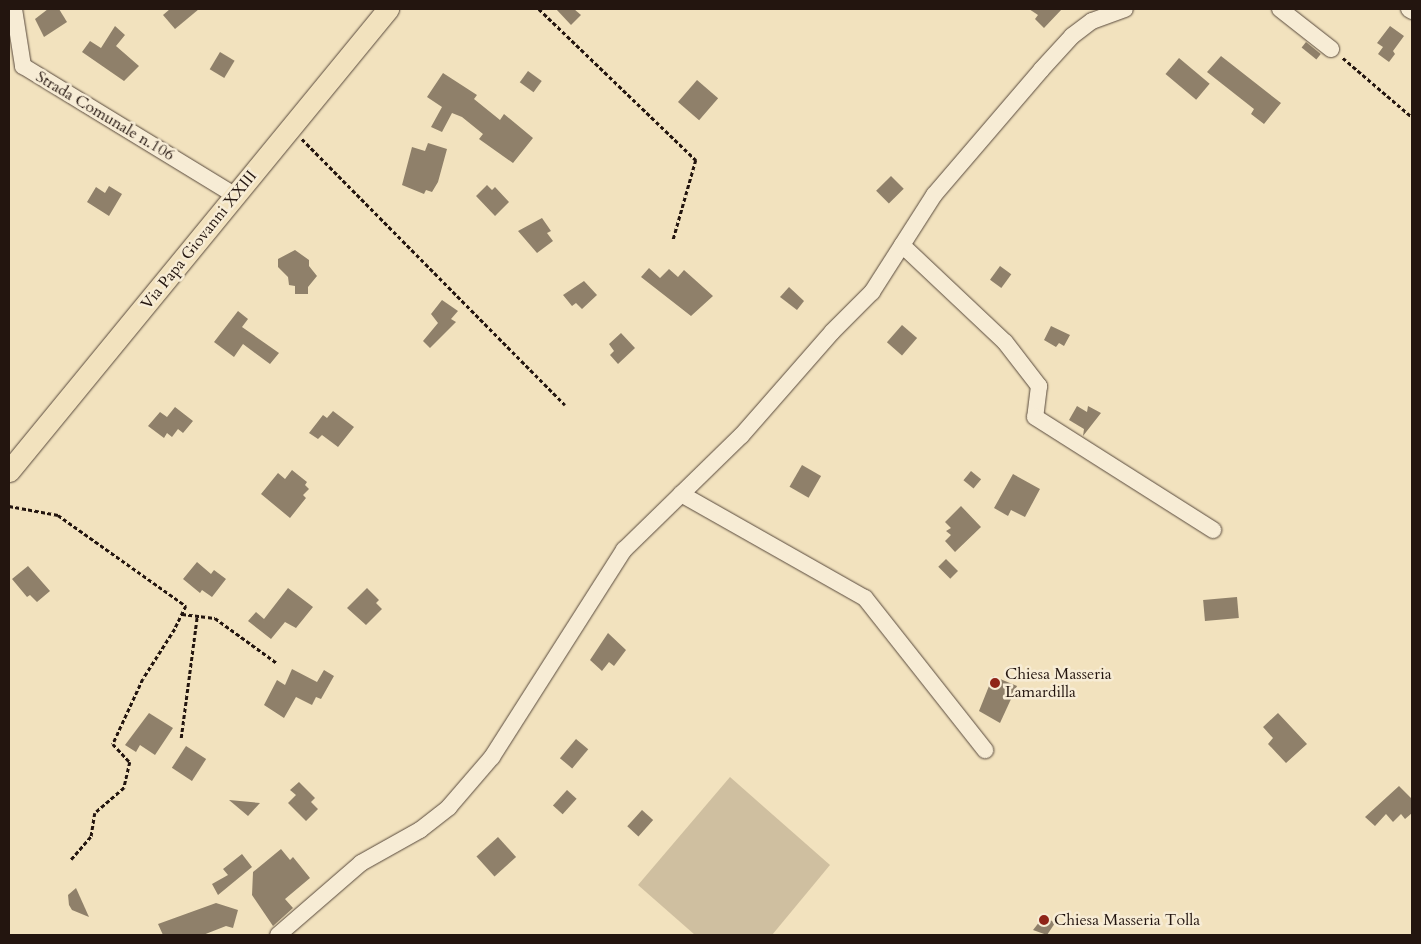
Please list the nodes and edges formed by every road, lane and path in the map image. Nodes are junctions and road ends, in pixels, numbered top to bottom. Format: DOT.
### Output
graph roads {
  1 [pos="14,9"];
  2 [pos="388,9"];
  3 [pos="539,9"];
  4 [pos="1126,9"];
  5 [pos="1280,9"];
  6 [pos="1331,49"];
  7 [pos="1412,117"];
  8 [pos="292,128"];
  9 [pos="236,196"];
  10 [pos="673,241"];
  11 [pos="902,245"];
  12 [pos="565,404"];
  13 [pos="9,471"];
  14 [pos="681,494"];
  15 [pos="9,506"];
  16 [pos="1213,530"];
  17 [pos="182,614"];
  18 [pos="197,616"];
  19 [pos="277,663"];
  20 [pos="181,738"];
  21 [pos="985,750"];
  22 [pos="71,860"];
  23 [pos="278,935"];
  1 -- 9 [label="street, Strada Comunale n.106"];
  2 -- 8 [label="main road, Via Papa Giovanni XXIII"];
  3 -- 10 [label="path"];
  4 -- 11 [label="street"];
  5 -- 6 [label="street"];
  6 -- 7 [label="path"];
  8 -- 9 [label="main road, Via Papa Giovanni XXIII"];
  8 -- 12 [label="path"];
  9 -- 13 [label="main road, Via Papa Giovanni XXIII"];
  11 -- 14 [label="street"];
  11 -- 16 [label="street"];
  14 -- 21 [label="street"];
  14 -- 23 [label="street"];
  15 -- 17 [label="path"];
  17 -- 18 [label="path"];
  17 -- 22 [label="path"];
  18 -- 19 [label="path"];
  18 -- 20 [label="path"];
}
